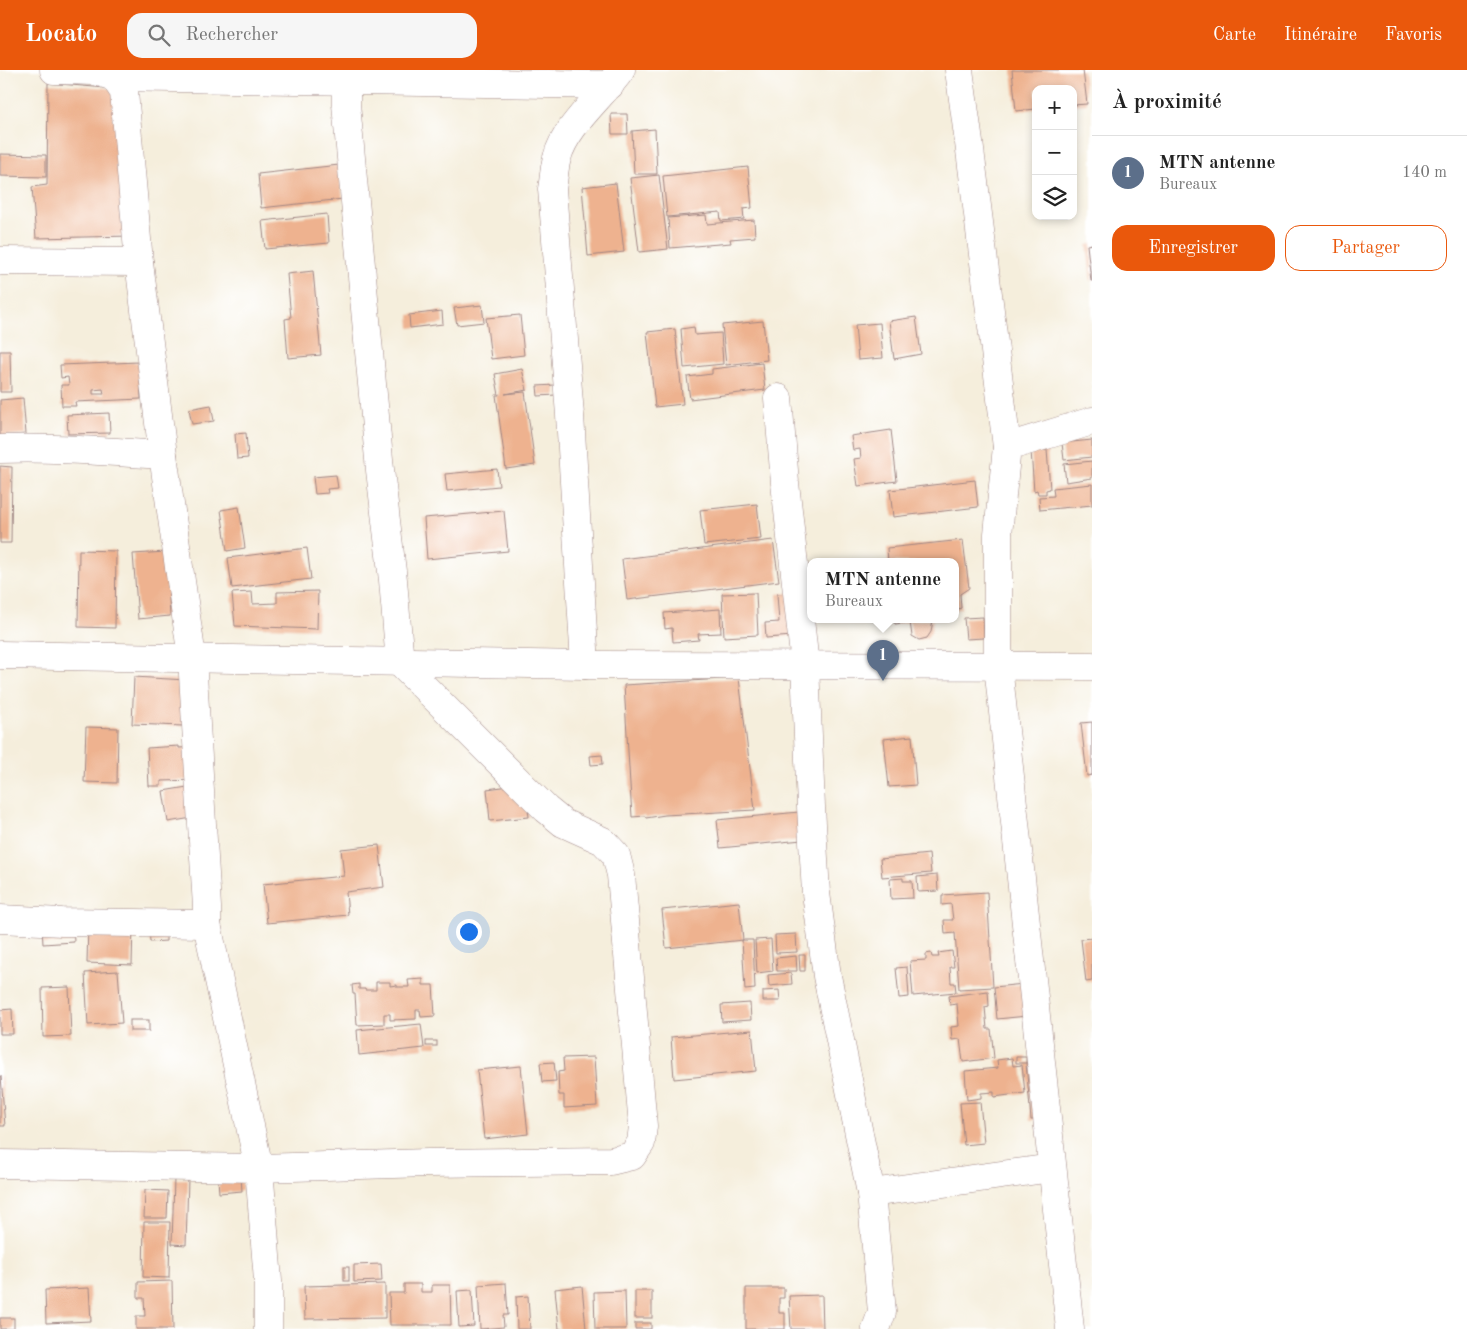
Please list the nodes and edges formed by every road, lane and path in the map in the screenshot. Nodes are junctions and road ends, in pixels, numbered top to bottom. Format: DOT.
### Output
graph roads {
  1 [pos="54,70"];
  2 [pos="959,70"];
  3 [pos="114,77"];
  4 [pos="616,78"];
  5 [pos="346,81"];
  6 [pos="0,261"];
  7 [pos="139,262"];
  8 [pos="778,398"];
  9 [pos="1092,421"];
  10 [pos="1007,447"];
  11 [pos="0,449"];
  12 [pos="164,454"];
  13 [pos="0,655"];
  14 [pos="192,658"];
  15 [pos="400,662"];
  16 [pos="585,665"];
  17 [pos="805,665"];
  18 [pos="998,666"];
  19 [pos="1092,666"];
  20 [pos="0,919"];
  21 [pos="207,924"];
  22 [pos="0,1164"];
  23 [pos="259,1168"];
  24 [pos="1052,1168"];
  25 [pos="871,1193"];
  26 [pos="268,1329"];
  27 [pos="876,1329"];
  28 [pos="1070,1329"];
  1 -- 3 [label="street"];
  2 -- 10 [label="street"];
  3 -- 5 [label="street"];
  3 -- 7 [label="street"];
  4 -- 5 [label="street"];
  4 -- 16 [label="street"];
  5 -- 15 [label="street"];
  6 -- 7 [label="street"];
  7 -- 12 [label="street"];
  8 -- 17 [label="street"];
  9 -- 10 [label="street"];
  10 -- 18 [label="street"];
  11 -- 12 [label="street"];
  12 -- 14 [label="street"];
  13 -- 14 [label="street"];
  14 -- 15 [label="street"];
  14 -- 21 [label="street"];
  15 -- 16 [label="street"];
  15 -- 23 [label="street"];
  16 -- 17 [label="street"];
  17 -- 18 [label="street"];
  17 -- 25 [label="street"];
  18 -- 19 [label="street"];
  18 -- 24 [label="street"];
  20 -- 21 [label="street"];
  21 -- 23 [label="street"];
  22 -- 23 [label="street"];
  23 -- 26 [label="street"];
  24 -- 25 [label="street"];
  24 -- 28 [label="street"];
  25 -- 27 [label="street"];
}
